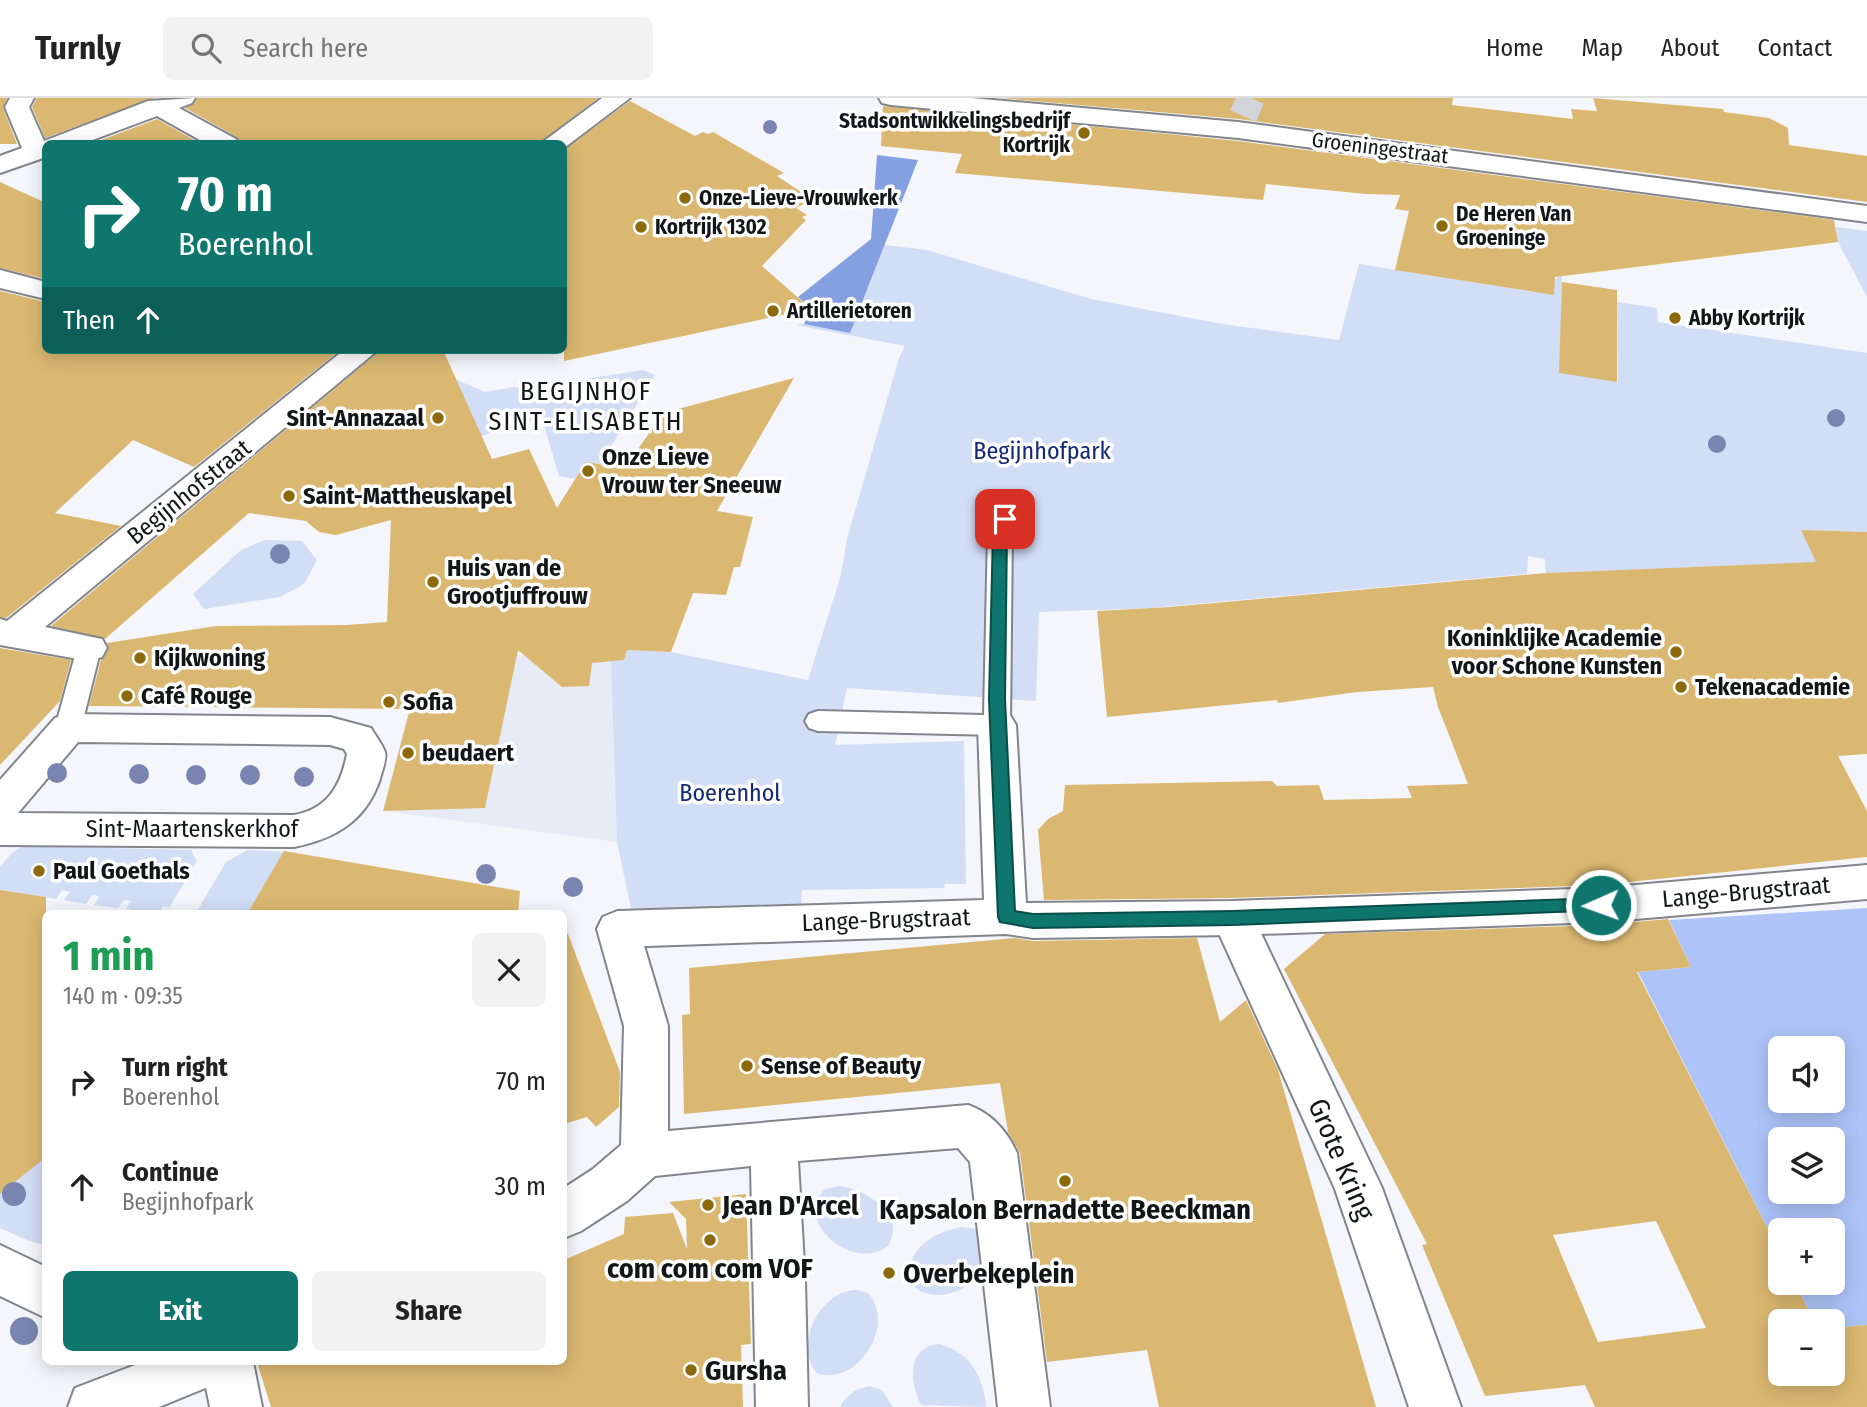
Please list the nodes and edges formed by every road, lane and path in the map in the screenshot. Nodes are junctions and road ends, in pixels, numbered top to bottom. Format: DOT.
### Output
graph roads {
  1 [pos="22,98"];
  2 [pos="183,98"];
  3 [pos="618,98"];
  4 [pos="891,98"];
  5 [pos="158,106"];
  6 [pos="66,140"];
  7 [pos="220,140"];
  8 [pos="558,140"];
  9 [pos="42,147"];
  10 [pos="42,149"];
  11 [pos="0,165"];
  12 [pos="1867,214"];
  13 [pos="0,279"];
  14 [pos="42,289"];
  15 [pos="358,354"];
  16 [pos="1005,519"];
  17 [pos="8,633"];
  18 [pos="89,648"];
  19 [pos="997,712"];
  20 [pos="818,720"];
  21 [pos="68,728"];
  22 [pos="0,807"];
  23 [pos="0,829"];
  24 [pos="1867,882"];
  25 [pos="1006,917"];
  26 [pos="1233,918"];
  27 [pos="772,1142"];
  28 [pos="644,1155"];
  29 [pos="567,1213"];
  30 [pos="0,1269"];
  31 [pos="42,1292"];
  32 [pos="199,1365"];
  33 [pos="228,1365"];
  34 [pos="94,1407"];
  35 [pos="236,1407"];
  36 [pos="782,1407"];
  37 [pos="1024,1407"];
  38 [pos="1435,1407"];
  1 -- 9 [label="street"];
  2 -- 5 [label="street"];
  3 -- 8 [label="street"];
  4 -- 12 [label="street, Groeningestraat"];
  5 -- 6 [label="street"];
  5 -- 7 [label="street"];
  10 -- 11 [label="street"];
  13 -- 14 [label="street"];
  15 -- 17 [label="street, Begijnhofstraat"];
  16 -- 19 [label="lane"];
  17 -- 18 [label="street"];
  18 -- 21 [label="lane"];
  19 -- 20 [label="lane"];
  19 -- 25 [label="street"];
  21 -- 22 [label="street"];
  21 -- 23 [label="street, Sint-Maartenskerkhof"];
  24 -- 26 [label="street, Lange-Brugstraat"];
  25 -- 26 [label="street, Lange-Brugstraat"];
  25 -- 28 [label="street, Lange-Brugstraat"];
  26 -- 38 [label="street, Grote Kring"];
  27 -- 28 [label="street"];
  27 -- 36 [label="street"];
  27 -- 37 [label="street"];
  28 -- 29 [label="street"];
  30 -- 31 [label="street"];
  32 -- 34 [label="street"];
  33 -- 35 [label="street"];
}
